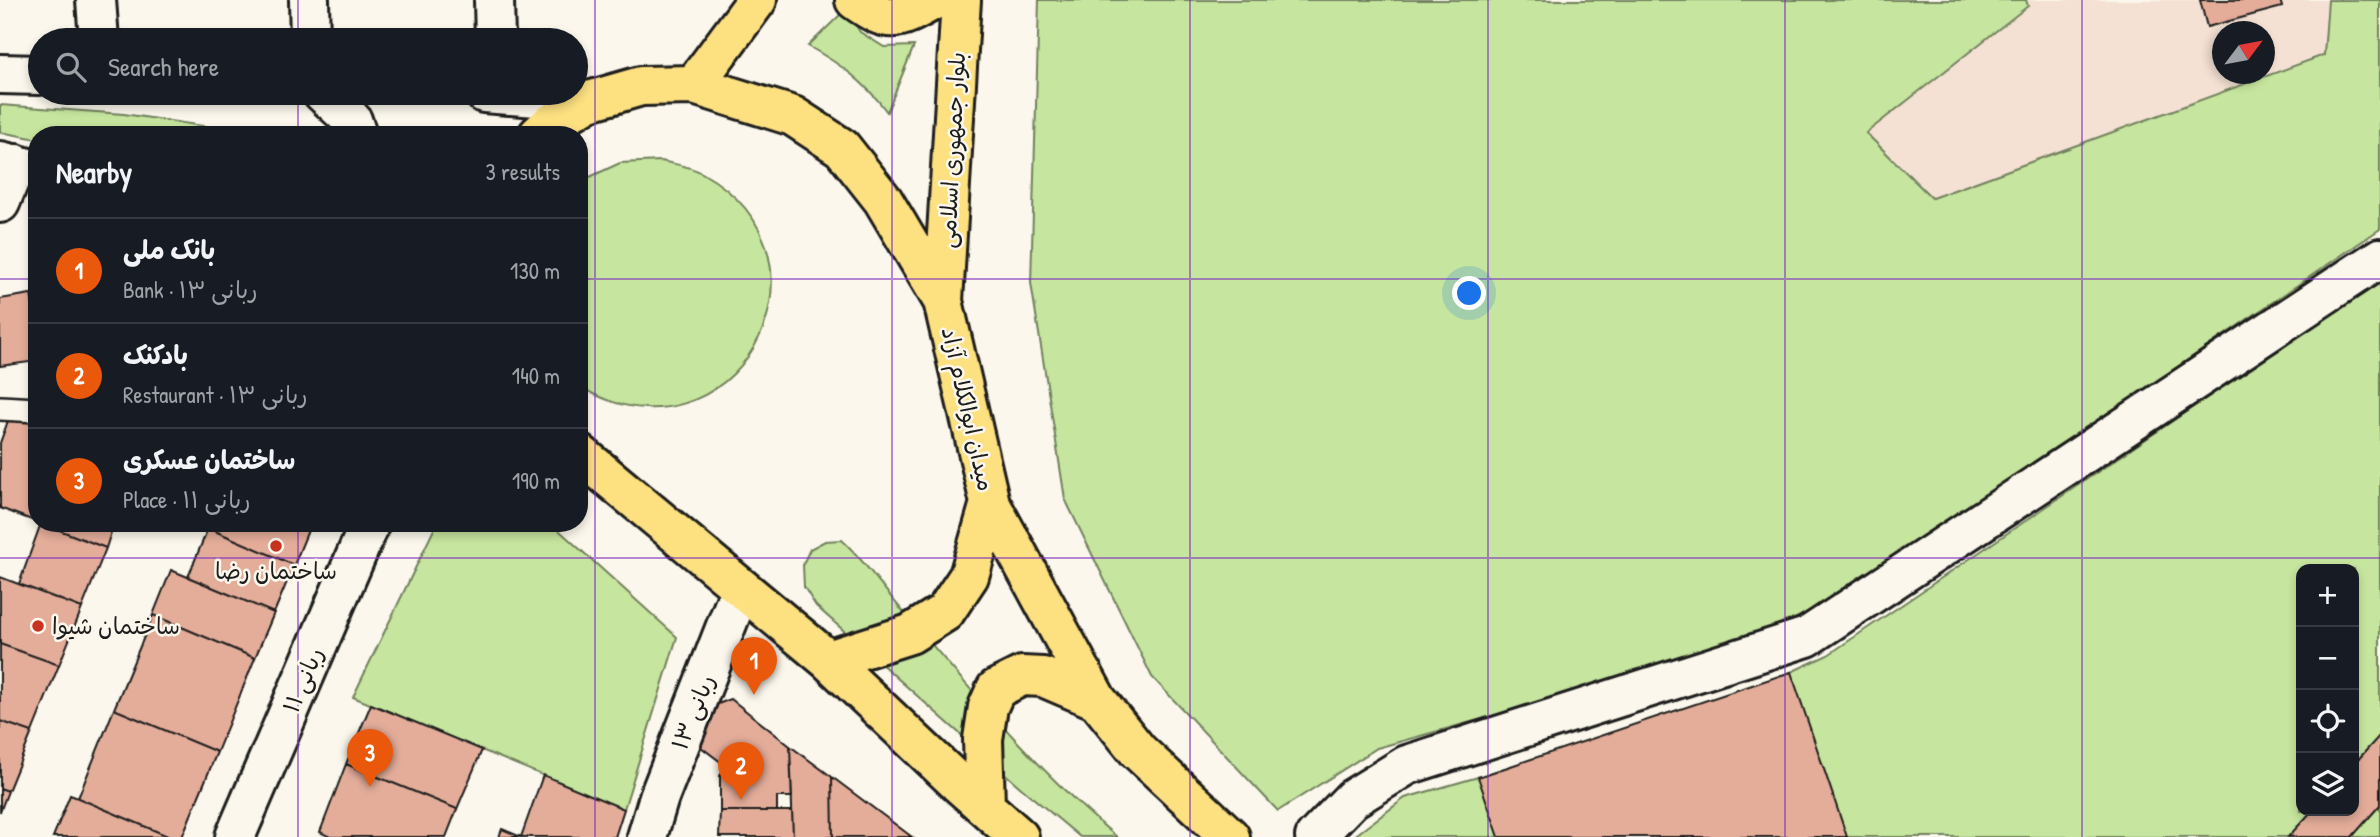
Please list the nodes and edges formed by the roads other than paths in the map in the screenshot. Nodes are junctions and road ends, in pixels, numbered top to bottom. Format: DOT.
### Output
graph roads {
  1 [pos="96,0"];
  2 [pos="309,0"];
  3 [pos="494,0"];
  4 [pos="757,0"];
  5 [pos="855,0"];
  6 [pos="934,0"];
  7 [pos="961,0"];
  8 [pos="98,28"];
  9 [pos="310,28"];
  10 [pos="495,28"];
  11 [pos="0,74"];
  12 [pos="28,75"];
  13 [pos="694,85"];
  14 [pos="589,101"];
  15 [pos="336,105"];
  16 [pos="582,105"];
  17 [pos="354,126"];
  18 [pos="548,126"];
  19 [pos="18,165"];
  20 [pos="0,203"];
  21 [pos="2380,258"];
  22 [pos="943,301"];
  23 [pos="0,408"];
  24 [pos="28,410"];
  25 [pos="588,460"];
  26 [pos="990,503"];
  27 [pos="366,532"];
  28 [pos="741,588"];
  29 [pos="828,660"];
  30 [pos="1097,700"];
  31 [pos="985,805"];
  32 [pos="235,837"];
  33 [pos="647,837"];
  34 [pos="1019,837"];
  35 [pos="1230,837"];
  36 [pos="1315,837"];
  1 -- 8 [label="street"];
  2 -- 9 [label="street"];
  3 -- 10 [label="street"];
  4 -- 13 [label="main road"];
  5 -- 6 [label="main road"];
  7 -- 22 [label="main road, بلوار جمهوری اسلامی"];
  11 -- 12 [label="street"];
  13 -- 14 [label="main road, میدان ابوالکلام آزاد"];
  13 -- 22 [label="main road, میدان ابوالکلام آزاد"];
  15 -- 17 [label="street"];
  16 -- 18 [label="main road, میدان ابوالکلام آزاد"];
  19 -- 20 [label="street"];
  21 -- 36 [label="street"];
  22 -- 26 [label="main road, میدان ابوالکلام آزاد"];
  23 -- 24 [label="lane"];
  25 -- 28 [label="main road"];
  26 -- 29 [label="main road, میدان ابوالکلام آزاد"];
  26 -- 30 [label="main road"];
  27 -- 32 [label="street, ربانی ۱۱"];
  28 -- 29 [label="main road"];
  28 -- 33 [label="street, ربانی ۱۳"];
  29 -- 31 [label="main road"];
  30 -- 31 [label="main road"];
  30 -- 35 [label="main road"];
  31 -- 34 [label="main road"];
}
